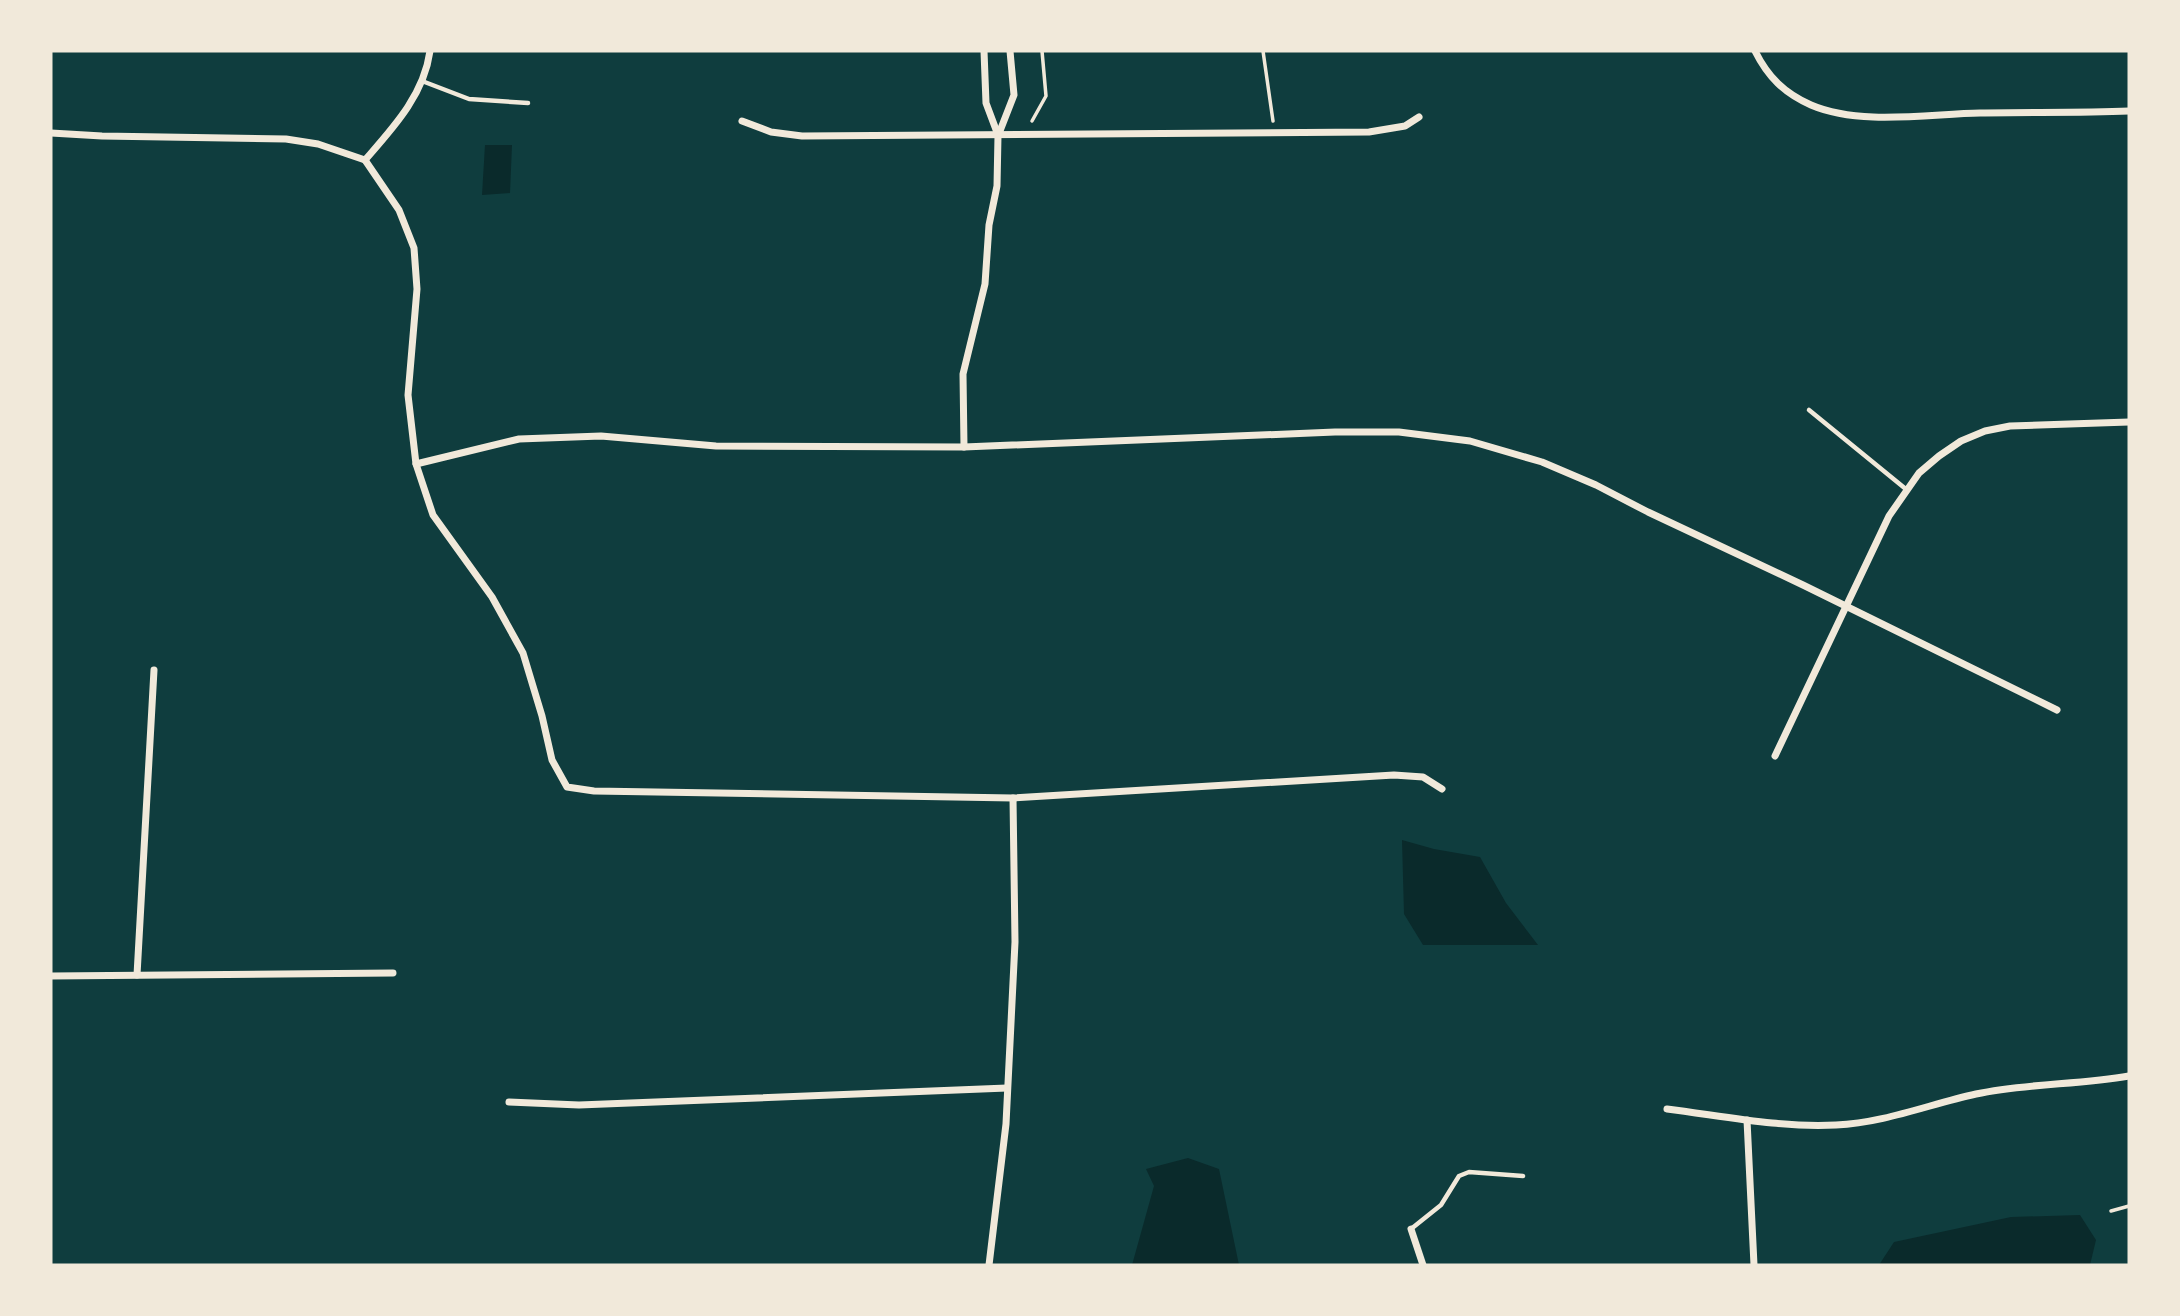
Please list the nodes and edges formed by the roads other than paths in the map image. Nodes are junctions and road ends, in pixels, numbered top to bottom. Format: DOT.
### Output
graph roads {
  1 [pos="429,51"];
  2 [pos="984,51"];
  3 [pos="1010,51"];
  4 [pos="1755,51"];
  5 [pos="422,80"];
  6 [pos="528,103"];
  7 [pos="2129,111"];
  8 [pos="1419,117"];
  9 [pos="742,121"];
  10 [pos="51,132"];
  11 [pos="998,136"];
  12 [pos="365,160"];
  13 [pos="1809,410"];
  14 [pos="2129,422"];
  15 [pos="964,447"];
  16 [pos="416,464"];
  17 [pos="1907,490"];
  18 [pos="1846,606"];
  19 [pos="154,670"];
  20 [pos="2057,710"];
  21 [pos="1774,756"];
  22 [pos="1442,789"];
  23 [pos="1013,798"];
  24 [pos="393,973"];
  25 [pos="137,975"];
  26 [pos="51,976"];
  27 [pos="2129,1076"];
  28 [pos="1007,1088"];
  29 [pos="509,1102"];
  30 [pos="1667,1109"];
  31 [pos="1746,1120"];
  32 [pos="1523,1176"];
  33 [pos="1411,1229"];
  34 [pos="989,1265"];
  35 [pos="1423,1265"];
  36 [pos="1754,1265"];
  1 -- 5 [label="street"];
  2 -- 11 [label="street"];
  3 -- 11 [label="street"];
  4 -- 7 [label="street"];
  5 -- 6 [label="lane"];
  5 -- 12 [label="street"];
  8 -- 11 [label="street"];
  9 -- 11 [label="street"];
  10 -- 12 [label="street"];
  11 -- 15 [label="street"];
  12 -- 16 [label="street"];
  13 -- 17 [label="lane"];
  14 -- 17 [label="street"];
  15 -- 16 [label="street"];
  15 -- 18 [label="street"];
  16 -- 23 [label="street"];
  17 -- 18 [label="street"];
  18 -- 20 [label="street"];
  18 -- 21 [label="street"];
  19 -- 25 [label="street"];
  22 -- 23 [label="street"];
  23 -- 28 [label="street"];
  24 -- 25 [label="street"];
  25 -- 26 [label="street"];
  27 -- 31 [label="street"];
  28 -- 29 [label="street"];
  28 -- 34 [label="street"];
  30 -- 31 [label="street"];
  31 -- 36 [label="street"];
  32 -- 33 [label="lane"];
  33 -- 35 [label="street"];
}
